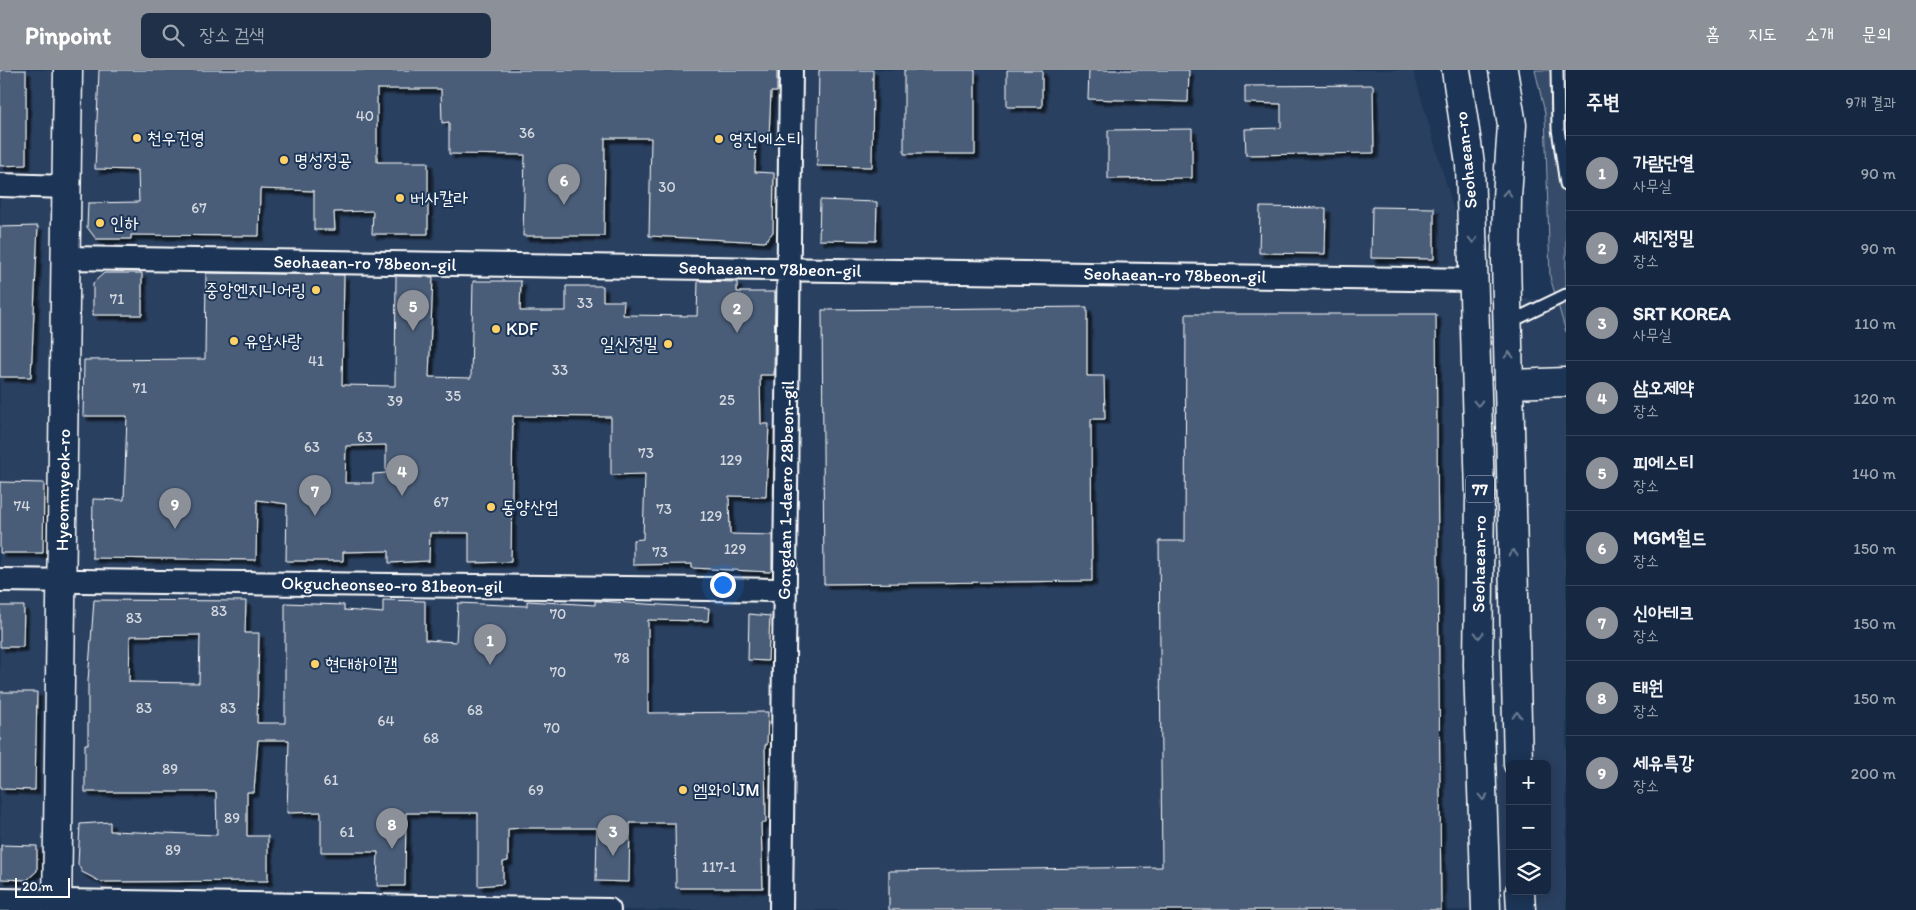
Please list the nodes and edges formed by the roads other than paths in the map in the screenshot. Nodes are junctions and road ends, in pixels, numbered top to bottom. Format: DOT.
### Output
graph roads {
  1 [pos="68,70"];
  2 [pos="791,70"];
  3 [pos="1456,70"];
  4 [pos="1503,70"];
  5 [pos="1557,70"];
  6 [pos="1566,184"];
  7 [pos="0,185"];
  8 [pos="67,186"];
  9 [pos="66,258"];
  10 [pos="788,269"];
  11 [pos="1474,280"];
  12 [pos="1566,295"];
  13 [pos="1508,322"];
  14 [pos="1566,382"];
  15 [pos="1509,384"];
  16 [pos="0,580"];
  17 [pos="62,581"];
  18 [pos="785,590"];
  19 [pos="1518,760"];
  20 [pos="1520,895"];
  21 [pos="0,900"];
  22 [pos="57,905"];
  23 [pos="609,910"];
  24 [pos="781,910"];
  25 [pos="1486,910"];
  26 [pos="1521,910"];
  1 -- 8 [label="main road, Hyeomnyeok-ro"];
  2 -- 10 [label="street, Gongdan 1-daero 28beon-gil"];
  3 -- 11 [label="main road, Seohaean-ro / 77, one-way"];
  13 -- 4 [label="main road, Seohaean-ro / 77, one-way"];
  5 -- 6 [label="lane"];
  7 -- 8 [label="street"];
  8 -- 9 [label="main road, Hyeomnyeok-ro"];
  9 -- 10 [label="street, Seohaean-ro 78beon-gil"];
  9 -- 17 [label="main road, Hyeomnyeok-ro"];
  10 -- 11 [label="street, Seohaean-ro 78beon-gil"];
  10 -- 18 [label="street, Gongdan 1-daero 28beon-gil"];
  11 -- 25 [label="main road, Seohaean-ro / 77, one-way"];
  12 -- 13 [label="lane"];
  15 -- 13 [label="main road, Seohaean-ro / 77, one-way"];
  14 -- 15 [label="main road"];
  19 -- 15 [label="main road, Seohaean-ro / 77, one-way"];
  16 -- 17 [label="street, Okgucheonseo-ro 81beon-gil"];
  17 -- 18 [label="street, Okgucheonseo-ro 81beon-gil"];
  17 -- 22 [label="main road, Hyeomnyeok-ro"];
  18 -- 24 [label="street, Gongdan 1-daero 28beon-gil"];
  20 -- 26 [label="main road"];
  21 -- 22 [label="street"];
  22 -- 23 [label="street"];
}
